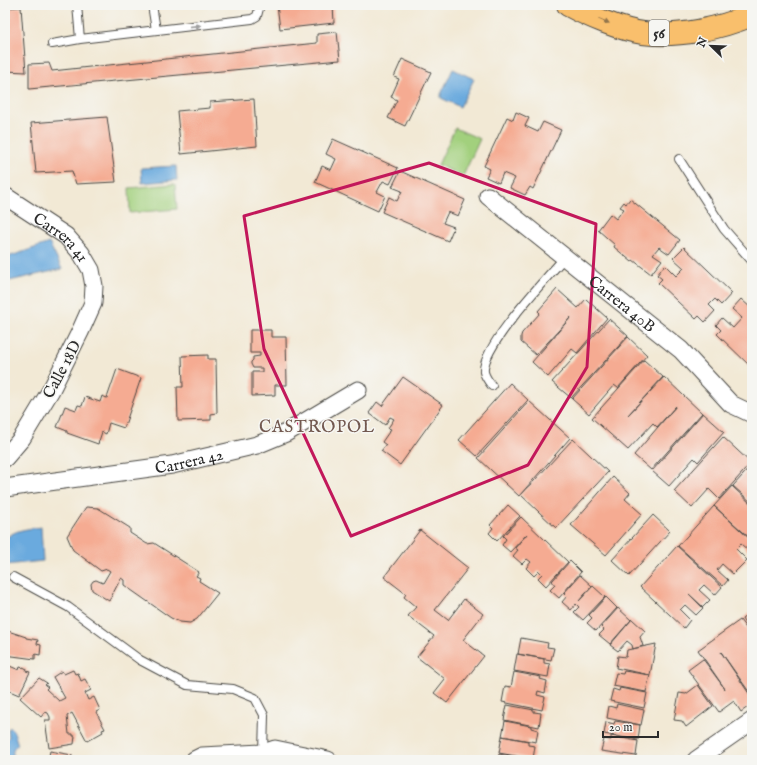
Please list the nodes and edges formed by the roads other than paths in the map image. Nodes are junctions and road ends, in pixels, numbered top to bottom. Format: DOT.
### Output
graph roads {
  1 [pos="77,5"];
  2 [pos="152,5"];
  3 [pos="260,5"];
  4 [pos="568,5"];
  5 [pos="752,15"];
  6 [pos="156,30"];
  7 [pos="80,39"];
  8 [pos="52,44"];
  9 [pos="679,159"];
  10 [pos="5,196"];
  11 [pos="488,196"];
  12 [pos="564,258"];
  13 [pos="752,261"];
  14 [pos="91,270"];
  15 [pos="492,386"];
  16 [pos="358,390"];
  17 [pos="752,414"];
  18 [pos="5,458"];
  19 [pos="5,488"];
  20 [pos="13,577"];
  21 [pos="752,721"];
  22 [pos="263,753"];
  23 [pos="194,760"];
  24 [pos="328,760"];
  25 [pos="696,760"];
  1 -- 7 [label="lane"];
  2 -- 6 [label="lane"];
  6 -- 3 [label="lane, one-way"];
  4 -- 5 [label="main road, 56, one-way"];
  6 -- 7 [label="lane"];
  7 -- 8 [label="lane"];
  9 -- 13 [label="lane"];
  10 -- 14 [label="street, Carrera 41"];
  11 -- 12 [label="street, Carrera 40B"];
  12 -- 15 [label="lane"];
  12 -- 17 [label="street, Carrera 40B"];
  14 -- 18 [label="street, Calle 18D"];
  16 -- 19 [label="street, Carrera 42"];
  20 -- 22 [label="lane"];
  21 -- 25 [label="street"];
  22 -- 23 [label="street"];
  22 -- 24 [label="street"];
}
